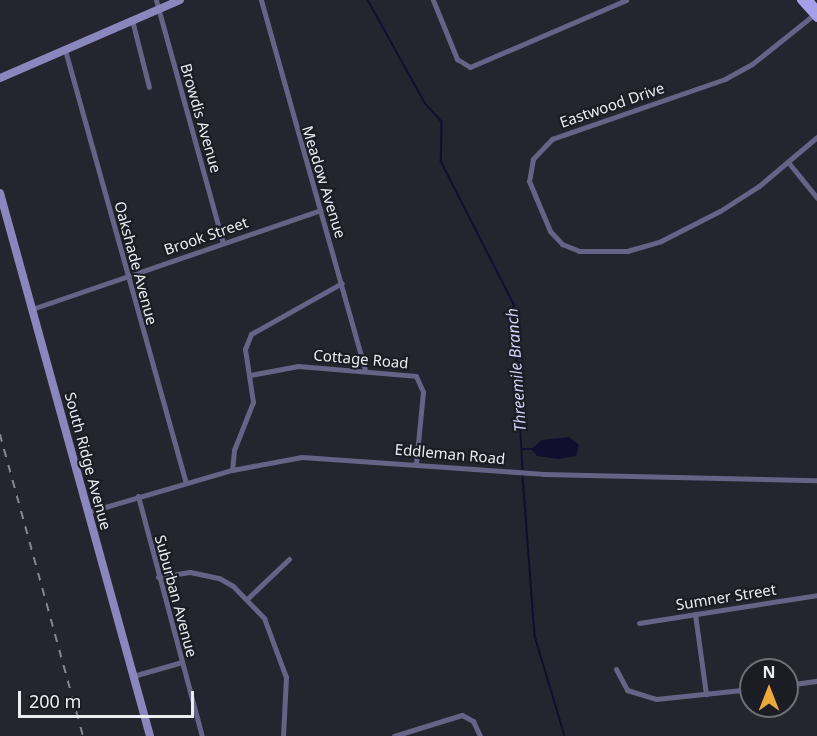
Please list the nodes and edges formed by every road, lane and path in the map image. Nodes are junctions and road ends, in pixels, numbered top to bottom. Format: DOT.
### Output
graph roads {
  1 [pos="156,0"];
  2 [pos="180,0"];
  3 [pos="261,0"];
  4 [pos="434,0"];
  5 [pos="626,0"];
  6 [pos="801,0"];
  7 [pos="809,0"];
  8 [pos="158,9"];
  9 [pos="816,14"];
  10 [pos="132,20"];
  11 [pos="65,50"];
  12 [pos="0,78"];
  13 [pos="149,87"];
  14 [pos="817,137"];
  15 [pos="788,162"];
  16 [pos="0,193"];
  17 [pos="817,198"];
  18 [pos="321,210"];
  19 [pos="224,243"];
  20 [pos="128,276"];
  21 [pos="342,283"];
  22 [pos="32,309"];
  23 [pos="365,370"];
  24 [pos="250,375"];
  25 [pos="416,463"];
  26 [pos="232,470"];
  27 [pos="817,480"];
  28 [pos="186,482"];
  29 [pos="138,496"];
  30 [pos="88,512"];
  31 [pos="289,559"];
  32 [pos="158,577"];
  33 [pos="817,596"];
  34 [pos="247,599"];
  35 [pos="695,614"];
  36 [pos="639,623"];
  37 [pos="182,662"];
  38 [pos="616,669"];
  39 [pos="133,676"];
  40 [pos="817,681"];
  41 [pos="799,683"];
  42 [pos="739,690"];
  43 [pos="706,694"];
  44 [pos="150,736"];
  45 [pos="202,736"];
  46 [pos="283,736"];
  47 [pos="394,736"];
  48 [pos="480,736"];
  1 -- 8 [label="street, Browdis Avenue"];
  2 -- 8 [label="street"];
  3 -- 18 [label="street, Meadow Avenue"];
  4 -- 5 [label="street"];
  6 -- 9 [label="main road"];
  7 -- 9 [label="main road"];
  8 -- 10 [label="street"];
  8 -- 19 [label="street, Browdis Avenue"];
  9 -- 15 [label="street, Eastwood Drive"];
  10 -- 11 [label="street"];
  10 -- 13 [label="street"];
  11 -- 12 [label="street"];
  11 -- 20 [label="street, Oakshade Avenue"];
  14 -- 15 [label="street, Eastwood Drive"];
  15 -- 17 [label="street"];
  16 -- 22 [label="street, South Ridge Avenue"];
  18 -- 19 [label="street, Brook Street"];
  18 -- 21 [label="street, Meadow Avenue"];
  19 -- 20 [label="street, Brook Street"];
  20 -- 22 [label="street, Brook Street"];
  20 -- 28 [label="street, Oakshade Avenue"];
  21 -- 23 [label="street, Meadow Avenue"];
  21 -- 24 [label="street"];
  22 -- 30 [label="street, South Ridge Avenue"];
  23 -- 24 [label="street, Cottage Road"];
  23 -- 25 [label="street, Cottage Road"];
  24 -- 26 [label="street"];
  25 -- 26 [label="street, Eddleman Road"];
  25 -- 27 [label="street, Eddleman Road"];
  26 -- 28 [label="street, Eddleman Road"];
  28 -- 29 [label="street, Eddleman Road"];
  29 -- 30 [label="street, Eddleman Road"];
  29 -- 32 [label="street, Suburban Avenue"];
  30 -- 39 [label="street, South Ridge Avenue"];
  31 -- 34 [label="street"];
  32 -- 34 [label="street"];
  32 -- 37 [label="street, Suburban Avenue"];
  33 -- 35 [label="street, Sumner Street"];
  34 -- 46 [label="street"];
  35 -- 36 [label="street, Sumner Street"];
  35 -- 43 [label="street"];
  37 -- 39 [label="street"];
  37 -- 45 [label="street, Suburban Avenue"];
  38 -- 43 [label="street"];
  39 -- 44 [label="street, South Ridge Avenue"];
  40 -- 41 [label="street"];
  42 -- 43 [label="street"];
  47 -- 48 [label="street"];
}
